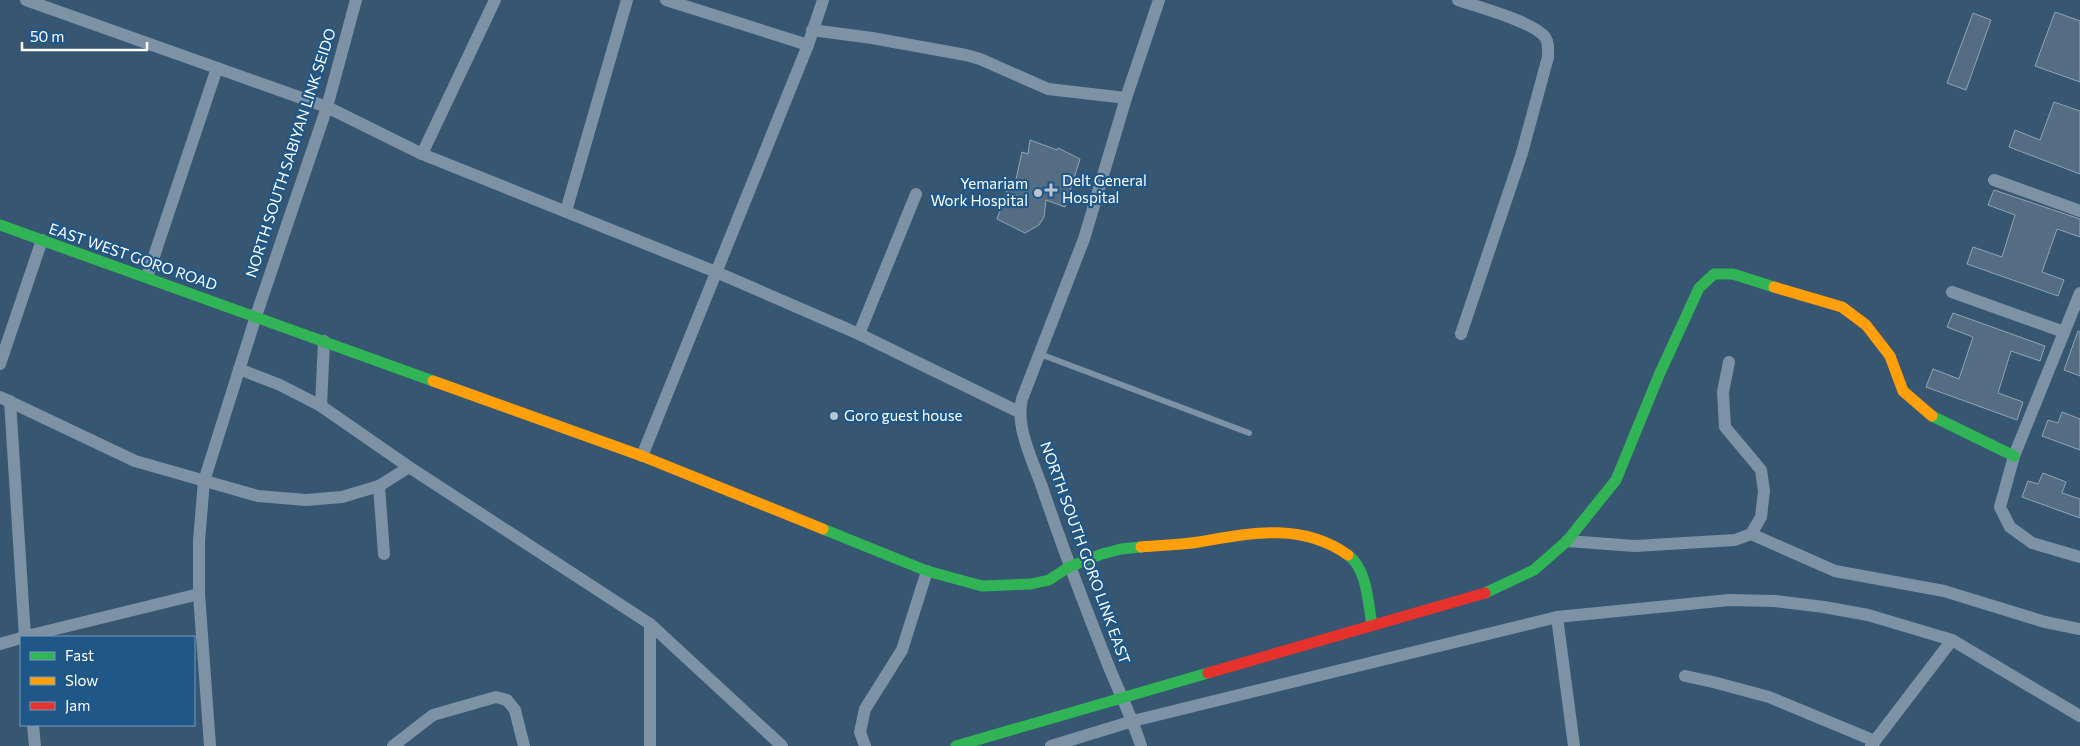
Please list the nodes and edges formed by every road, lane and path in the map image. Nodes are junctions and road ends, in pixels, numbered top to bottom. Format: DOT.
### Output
graph roads {
  1 [pos="26,0"];
  2 [pos="356,0"];
  3 [pos="495,0"];
  4 [pos="627,0"];
  5 [pos="666,0"];
  6 [pos="823,0"];
  7 [pos="1159,0"];
  8 [pos="1458,0"];
  9 [pos="812,30"];
  10 [pos="808,46"];
  11 [pos="217,68"];
  12 [pos="1126,98"];
  13 [pos="327,106"];
  14 [pos="422,154"];
  15 [pos="1994,180"];
  16 [pos="916,194"];
  17 [pos="566,211"];
  18 [pos="2080,211"];
  19 [pos="0,226"];
  20 [pos="42,240"];
  21 [pos="716,272"];
  22 [pos="146,277"];
  23 [pos="1952,292"];
  24 [pos="2080,293"];
  25 [pos="256,316"];
  26 [pos="2064,332"];
  27 [pos="859,334"];
  28 [pos="1461,334"];
  29 [pos="324,341"];
  30 [pos="1040,354"];
  31 [pos="1729,362"];
  32 [pos="0,364"];
  33 [pos="239,369"];
  34 [pos="5,399"];
  35 [pos="321,406"];
  36 [pos="1019,412"];
  37 [pos="1249,433"];
  38 [pos="642,456"];
  39 [pos="2014,456"];
  40 [pos="409,467"];
  41 [pos="204,481"];
  42 [pos="379,486"];
  43 [pos="1751,534"];
  44 [pos="1567,541"];
  45 [pos="384,554"];
  46 [pos="2080,557"];
  47 [pos="1069,567"];
  48 [pos="927,571"];
  49 [pos="200,594"];
  50 [pos="1557,617"];
  51 [pos="650,624"];
  52 [pos="1372,625"];
  53 [pos="2080,629"];
  54 [pos="23,636"];
  55 [pos="27,636"];
  56 [pos="20,638"];
  57 [pos="1952,640"];
  58 [pos="0,644"];
  59 [pos="1685,676"];
  60 [pos="1122,699"];
  61 [pos="2080,716"];
  62 [pos="1133,721"];
  63 [pos="33,726"];
  64 [pos="1873,743"];
  65 [pos="35,746"];
  66 [pos="210,746"];
  67 [pos="393,746"];
  68 [pos="524,746"];
  69 [pos="650,746"];
  70 [pos="782,746"];
  71 [pos="865,746"];
  72 [pos="956,746"];
  73 [pos="1051,746"];
  74 [pos="1141,746"];
  75 [pos="1574,746"];
  1 -- 11 [label="street"];
  2 -- 13 [label="street, NORTH SOUTH SABIYAN LINK SEIDO"];
  3 -- 14 [label="street"];
  4 -- 17 [label="street"];
  5 -- 10 [label="street"];
  6 -- 9 [label="street"];
  7 -- 12 [label="street"];
  8 -- 28 [label="street"];
  9 -- 10 [label="street"];
  9 -- 12 [label="street"];
  10 -- 21 [label="street"];
  11 -- 13 [label="street"];
  11 -- 22 [label="street"];
  12 -- 30 [label="street"];
  13 -- 14 [label="street"];
  13 -- 25 [label="street, NORTH SOUTH SABIYAN LINK SEIDO"];
  14 -- 17 [label="street"];
  15 -- 18 [label="street"];
  16 -- 27 [label="street"];
  17 -- 21 [label="street"];
  19 -- 20 [label="street, EAST WEST GORO ROAD"];
  20 -- 22 [label="street, EAST WEST GORO ROAD"];
  20 -- 32 [label="street"];
  21 -- 27 [label="street"];
  21 -- 38 [label="street"];
  22 -- 25 [label="street, EAST WEST GORO ROAD"];
  23 -- 26 [label="street"];
  24 -- 26 [label="street"];
  25 -- 29 [label="street, EAST WEST GORO ROAD"];
  25 -- 33 [label="street, NORTH SOUTH SABIYAN LINK SEIDO"];
  26 -- 39 [label="street"];
  27 -- 36 [label="street"];
  29 -- 35 [label="street"];
  29 -- 38 [label="street, EAST WEST GORO ROAD"];
  30 -- 36 [label="street"];
  30 -- 37 [label="lane"];
  31 -- 43 [label="street"];
  33 -- 35 [label="street"];
  33 -- 41 [label="street, NORTH SOUTH SABIYAN LINK SEIDO"];
  34 -- 41 [label="street"];
  34 -- 54 [label="street"];
  35 -- 40 [label="street"];
  36 -- 47 [label="street, NORTH SOUTH GORO LINK EAST"];
  38 -- 48 [label="street, EAST WEST GORO ROAD"];
  39 -- 44 [label="street"];
  39 -- 46 [label="street"];
  40 -- 42 [label="street"];
  40 -- 51 [label="street"];
  41 -- 42 [label="street"];
  41 -- 49 [label="street, NORTH SOUTH SABIYAN LINK SEIDO"];
  42 -- 45 [label="street"];
  43 -- 44 [label="street"];
  43 -- 53 [label="street"];
  44 -- 52 [label="street"];
  47 -- 48 [label="street, EAST WEST GORO ROAD"];
  47 -- 52 [label="street, EAST WEST GORO ROAD"];
  47 -- 60 [label="street, NORTH SOUTH GORO LINK EAST"];
  48 -- 71 [label="street"];
  49 -- 55 [label="street"];
  49 -- 66 [label="street, NORTH SOUTH SABIYAN LINK SEIDO"];
  50 -- 57 [label="street"];
  50 -- 62 [label="street"];
  50 -- 75 [label="street"];
  51 -- 69 [label="street"];
  51 -- 70 [label="street"];
  52 -- 60 [label="street"];
  56 -- 58 [label="street"];
  57 -- 61 [label="street"];
  57 -- 64 [label="street"];
  59 -- 64 [label="street"];
  60 -- 62 [label="street, NORTH SOUTH GORO LINK EAST"];
  60 -- 72 [label="street"];
  62 -- 73 [label="street"];
  62 -- 74 [label="street, NORTH SOUTH GORO LINK EAST"];
  63 -- 65 [label="street"];
  67 -- 68 [label="street"];
}
